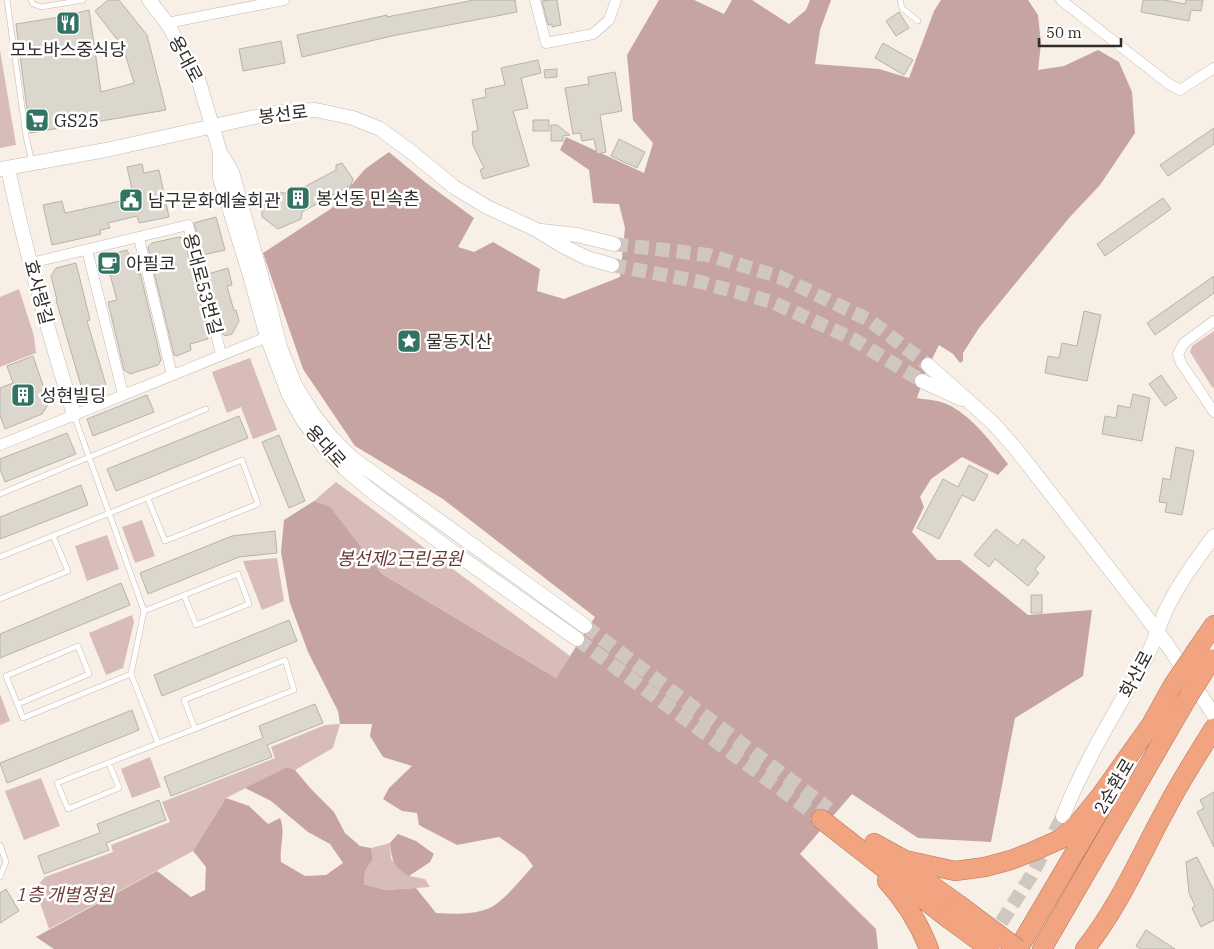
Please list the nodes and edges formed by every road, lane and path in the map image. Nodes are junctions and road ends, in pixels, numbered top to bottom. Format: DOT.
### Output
graph roads {
  1 [pos="7,0"];
  2 [pos="32,0"];
  3 [pos="83,0"];
  4 [pos="149,0"];
  5 [pos="284,0"];
  6 [pos="535,0"];
  7 [pos="616,0"];
  8 [pos="900,0"];
  9 [pos="1061,0"];
  10 [pos="918,21"];
  11 [pos="167,23"];
  12 [pos="1213,71"];
  13 [pos="213,126"];
  14 [pos="220,152"];
  15 [pos="32,164"];
  16 [pos="4,169"];
  17 [pos="537,230"];
  18 [pos="138,238"];
  19 [pos="614,244"];
  20 [pos="87,250"];
  21 [pos="32,263"];
  22 [pos="612,265"];
  23 [pos="1214,321"];
  24 [pos="267,337"];
  25 [pos="222,354"];
  26 [pos="928,365"];
  27 [pos="172,375"];
  28 [pos="922,381"];
  29 [pos="123,394"];
  30 [pos="968,402"];
  31 [pos="1212,405"];
  32 [pos="206,410"];
  33 [pos="74,415"];
  34 [pos="0,444"];
  35 [pos="89,456"];
  36 [pos="0,494"];
  37 [pos="148,499"];
  38 [pos="110,514"];
  39 [pos="53,536"];
  40 [pos="1214,536"];
  41 [pos="0,557"];
  42 [pos="184,595"];
  43 [pos="0,598"];
  44 [pos="144,611"];
  45 [pos="1214,625"];
  46 [pos="585,626"];
  47 [pos="1157,632"];
  48 [pos="576,639"];
  49 [pos="1207,656"];
  50 [pos="130,674"];
  51 [pos="18,704"];
  52 [pos="1214,715"];
  53 [pos="1155,719"];
  54 [pos="1214,728"];
  55 [pos="195,729"];
  56 [pos="158,744"];
  57 [pos="109,763"];
  58 [pos="825,814"];
  59 [pos="1063,816"];
  60 [pos="0,845"];
  61 [pos="869,848"];
  62 [pos="0,876"];
  63 [pos="954,912"];
  64 [pos="929,949"];
  65 [pos="990,949"];
  66 [pos="1018,949"];
  67 [pos="1042,949"];
  68 [pos="1085,949"];
  1 -- 15 [label="lane"];
  2 -- 3 [label="lane"];
  4 -- 11 [label="street, 용대로"];
  5 -- 11 [label="street"];
  6 -- 7 [label="street"];
  8 -- 10 [label="lane"];
  9 -- 12 [label="street"];
  11 -- 13 [label="street, 용대로"];
  13 -- 14 [label="street, 용대로"];
  13 -- 15 [label="street, 봉선로"];
  13 -- 17 [label="street, 봉선로"];
  14 -- 24 [label="street, 용대로"];
  14 -- 46 [label="street, 용대로"];
  15 -- 16 [label="street, 봉선로"];
  16 -- 21 [label="street, 효사랑길"];
  17 -- 19 [label="street"];
  17 -- 22 [label="street"];
  18 -- 20 [label="street"];
  18 -- 25 [label="street, 용대로53번길"];
  18 -- 27 [label="street"];
  20 -- 21 [label="street"];
  20 -- 29 [label="street"];
  21 -- 33 [label="street, 효사랑길"];
  23 -- 31 [label="street"];
  24 -- 25 [label="street, 용대로53번길"];
  24 -- 48 [label="street, 용대로"];
  25 -- 27 [label="street, 용대로53번길"];
  26 -- 30 [label="street"];
  27 -- 29 [label="street, 용대로53번길"];
  28 -- 30 [label="street"];
  29 -- 33 [label="street, 용대로53번길"];
  30 -- 47 [label="street"];
  32 -- 35 [label="lane"];
  33 -- 34 [label="street, 용대로53번길"];
  33 -- 35 [label="lane"];
  35 -- 36 [label="lane"];
  35 -- 38 [label="lane"];
  37 -- 37 [label="lane"];
  37 -- 38 [label="lane"];
  38 -- 39 [label="lane"];
  38 -- 44 [label="lane"];
  39 -- 41 [label="lane"];
  39 -- 43 [label="lane"];
  40 -- 47 [label="street, 화산로"];
  42 -- 42 [label="lane"];
  42 -- 44 [label="lane"];
  44 -- 50 [label="lane"];
  45 -- 49 [label="highway, 2순환로"];
  47 -- 52 [label="street"];
  47 -- 59 [label="street, 화산로"];
  49 -- 53 [label="highway, 2순환로, bridge"];
  49 -- 67 [label="highway, 2순환로, bridge"];
  50 -- 51 [label="lane"];
  50 -- 56 [label="lane"];
  51 -- 51 [label="lane"];
  53 -- 61 [label="highway"];
  53 -- 66 [label="highway, 2순환로"];
  54 -- 68 [label="highway"];
  55 -- 55 [label="lane"];
  55 -- 56 [label="lane"];
  56 -- 57 [label="lane"];
  57 -- 57 [label="lane"];
  58 -- 61 [label="highway"];
  60 -- 62 [label="lane"];
  61 -- 63 [label="highway"];
  61 -- 64 [label="highway"];
  63 -- 65 [label="highway, bridge"];
  63 -- 66 [label="highway, bridge"];
}
